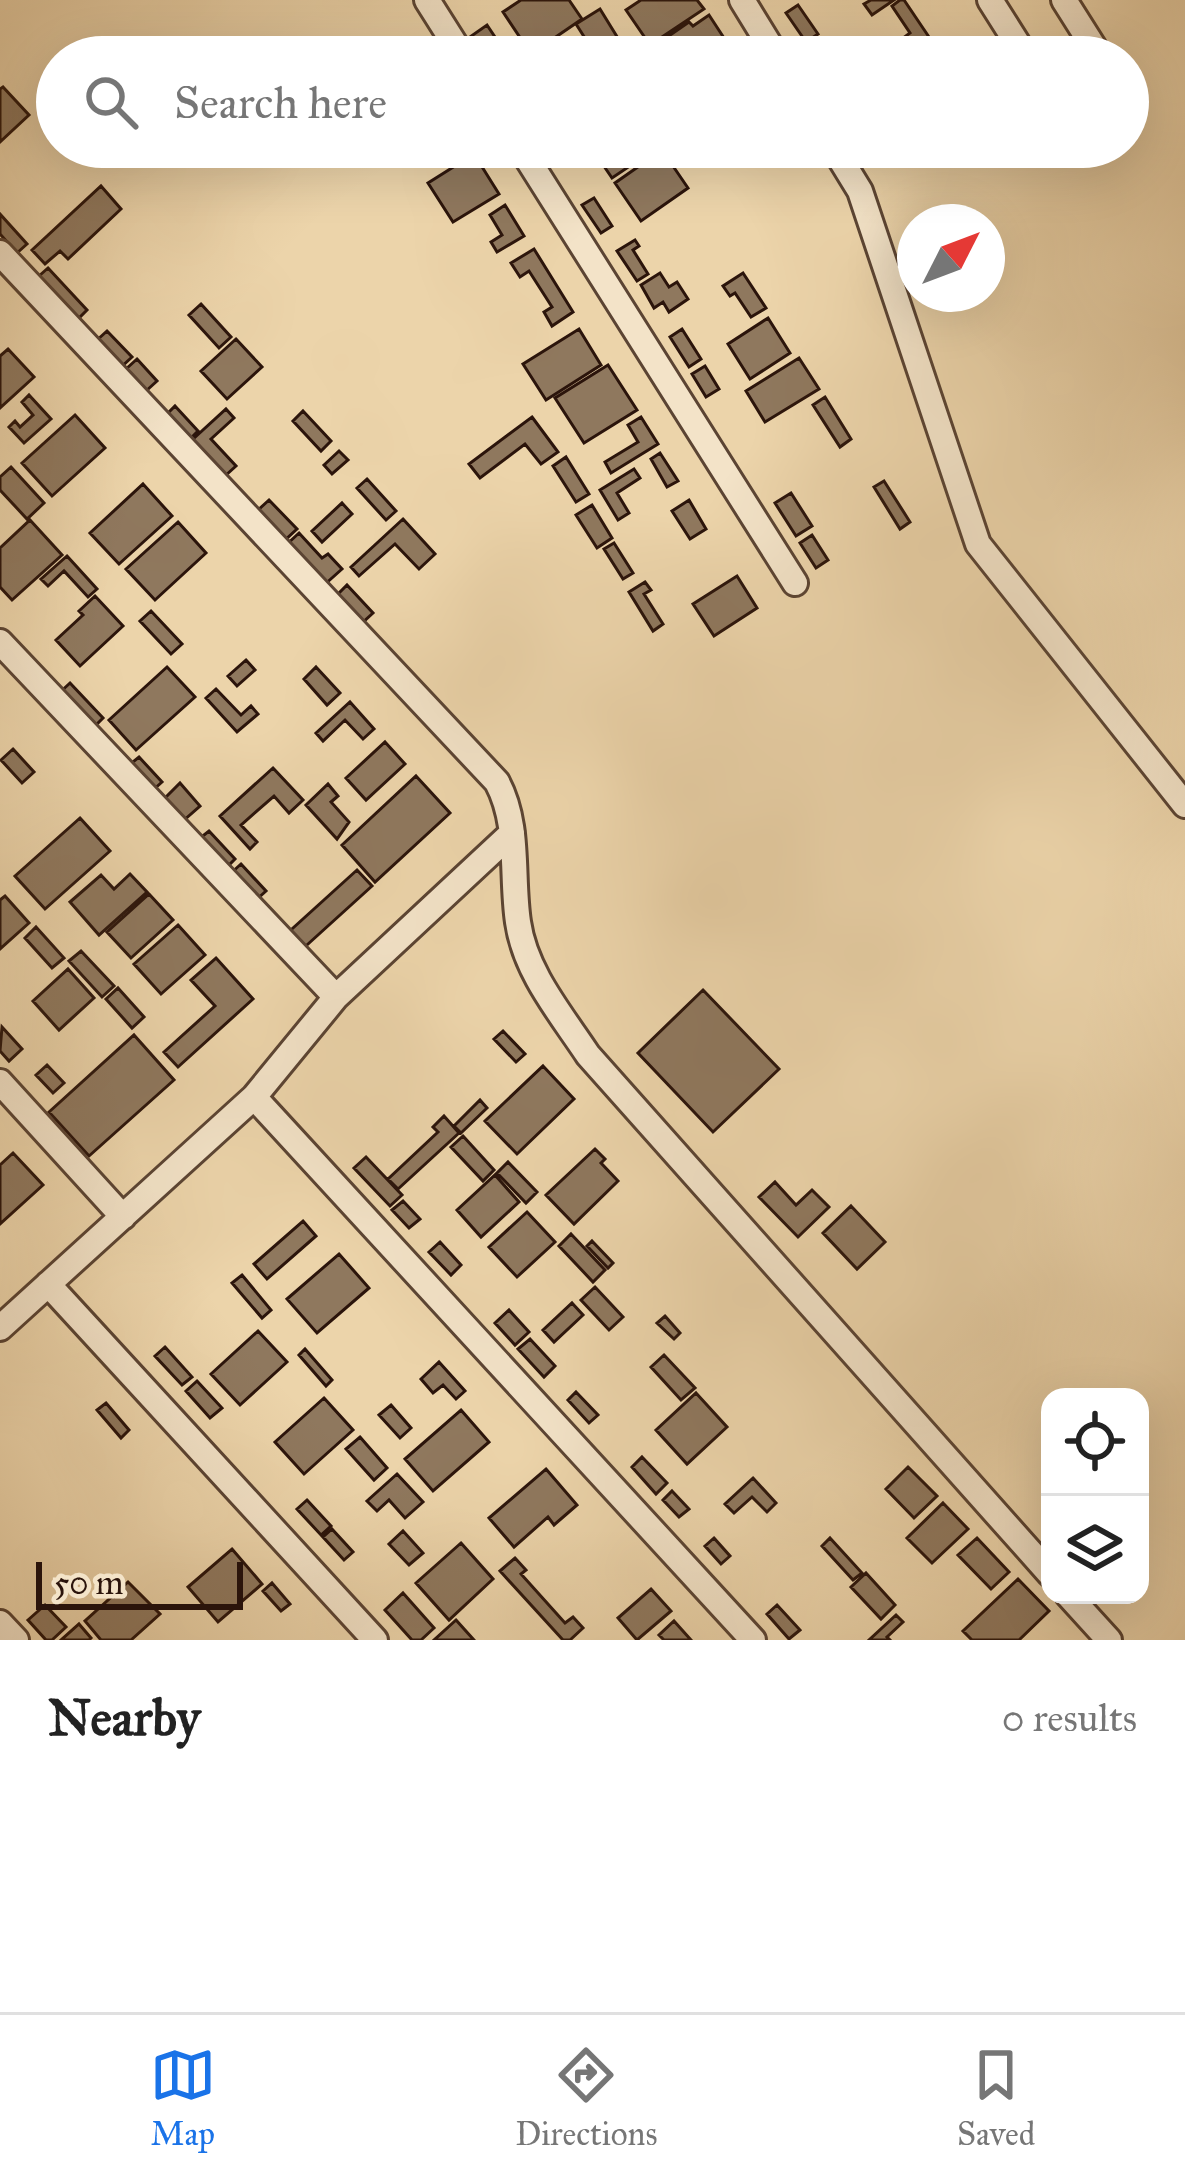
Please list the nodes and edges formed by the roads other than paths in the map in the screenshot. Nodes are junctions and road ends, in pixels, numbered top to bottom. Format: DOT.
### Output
graph roads {
  1 [pos="427,0"];
  2 [pos="742,0"];
  3 [pos="990,0"];
  4 [pos="1064,0"];
  5 [pos="450,36"];
  6 [pos="764,36"];
  7 [pos="1013,36"];
  8 [pos="1087,36"];
  9 [pos="533,168"];
  10 [pos="846,168"];
  11 [pos="0,253"];
  12 [pos="795,583"];
  13 [pos="0,641"];
  14 [pos="1185,805"];
  15 [pos="512,833"];
  16 [pos="336,997"];
  17 [pos="0,1082"];
  18 [pos="254,1097"];
  19 [pos="123,1217"];
  20 [pos="48,1284"];
  21 [pos="0,1328"];
  22 [pos="1041,1564"];
  23 [pos="1077,1604"];
  24 [pos="0,1623"];
  25 [pos="16,1640"];
  26 [pos="375,1640"];
  27 [pos="753,1640"];
  28 [pos="1108,1640"];
  1 -- 5 [label="street"];
  2 -- 6 [label="street"];
  3 -- 7 [label="street"];
  4 -- 8 [label="street"];
  9 -- 12 [label="street"];
  10 -- 14 [label="street"];
  11 -- 15 [label="street"];
  13 -- 16 [label="street"];
  15 -- 16 [label="street"];
  15 -- 22 [label="street"];
  16 -- 18 [label="street"];
  17 -- 19 [label="street"];
  18 -- 19 [label="street"];
  18 -- 27 [label="street"];
  19 -- 20 [label="street"];
  20 -- 21 [label="street"];
  20 -- 26 [label="street"];
  23 -- 28 [label="street"];
  24 -- 25 [label="street"];
}
